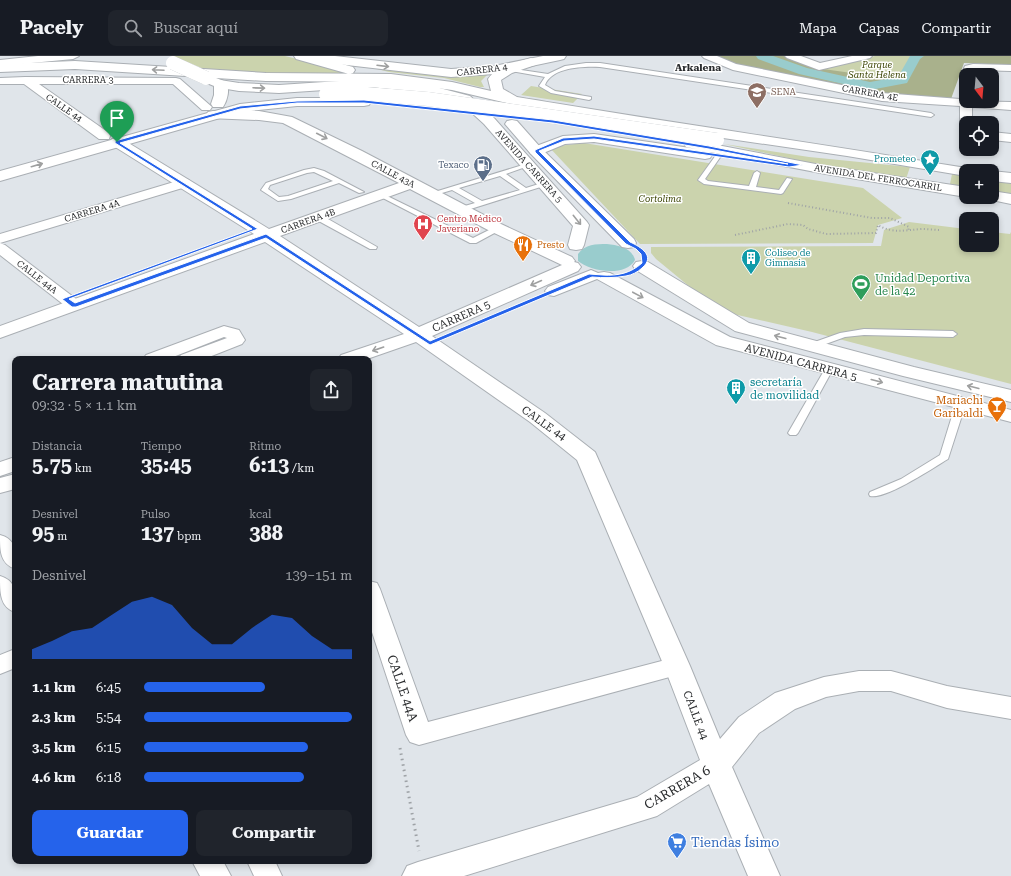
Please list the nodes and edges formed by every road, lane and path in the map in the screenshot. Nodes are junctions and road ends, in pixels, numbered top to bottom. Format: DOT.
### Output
graph roads {
  1 [pos="73,56"];
  2 [pos="300,56"];
  3 [pos="303,56"];
  4 [pos="388,56"];
  5 [pos="560,56"];
  6 [pos="708,56"];
  7 [pos="791,56"];
  8 [pos="866,56"];
  9 [pos="530,59"];
  10 [pos="168,61"];
  11 [pos="0,63"];
  12 [pos="0,68"];
  13 [pos="969,68"];
  14 [pos="1011,68"];
  15 [pos="508,70"];
  16 [pos="549,76"];
  17 [pos="384,77"];
  18 [pos="25,80"];
  19 [pos="0,81"];
  20 [pos="220,84"];
  21 [pos="473,90"];
  22 [pos="589,98"];
  23 [pos="514,101"];
  24 [pos="959,101"];
  25 [pos="999,105"];
  26 [pos="1011,106"];
  27 [pos="212,108"];
  28 [pos="931,115"];
  29 [pos="999,137"];
  30 [pos="1011,138"];
  31 [pos="110,139"];
  32 [pos="715,148"];
  33 [pos="536,151"];
  34 [pos="887,160"];
  35 [pos="0,164"];
  36 [pos="528,165"];
  37 [pos="959,171"];
  38 [pos="501,173"];
  39 [pos="757,173"];
  40 [pos="0,176"];
  41 [pos="999,177"];
  42 [pos="1011,178"];
  43 [pos="789,179"];
  44 [pos="339,181"];
  45 [pos="407,181"];
  46 [pos="184,183"];
  47 [pos="545,184"];
  48 [pos="454,188"];
  49 [pos="752,189"];
  50 [pos="525,190"];
  51 [pos="959,191"];
  52 [pos="362,192"];
  53 [pos="381,194"];
  54 [pos="432,194"];
  55 [pos="999,197"];
  56 [pos="1011,199"];
  57 [pos="787,202"];
  58 [pos="481,204"];
  59 [pos="461,210"];
  60 [pos="318,217"];
  61 [pos="496,230"];
  62 [pos="941,230"];
  63 [pos="261,232"];
  64 [pos="908,232"];
  65 [pos="735,235"];
  66 [pos="0,239"];
  67 [pos="628,243"];
  68 [pos="576,245"];
  69 [pos="373,247"];
  70 [pos="0,248"];
  71 [pos="569,264"];
  72 [pos="642,266"];
  73 [pos="598,276"];
  74 [pos="70,302"];
  75 [pos="0,322"];
  76 [pos="0,332"];
  77 [pos="953,334"];
  78 [pos="424,339"];
  79 [pos="812,346"];
  80 [pos="160,356"];
  81 [pos="195,356"];
  82 [pos="359,356"];
  83 [pos="372,364"];
  84 [pos="829,369"];
  85 [pos="1011,396"];
  86 [pos="961,403"];
  87 [pos="1011,416"];
  88 [pos="793,433"];
  89 [pos="12,465"];
  90 [pos="0,469"];
  91 [pos="12,482"];
  92 [pos="0,486"];
  93 [pos="874,494"];
  94 [pos="0,542"];
  95 [pos="12,557"];
  96 [pos="0,584"];
  97 [pos="372,598"];
  98 [pos="12,600"];
  99 [pos="12,659"];
  100 [pos="0,665"];
  101 [pos="677,666"];
  102 [pos="1011,708"];
  103 [pos="419,736"];
  104 [pos="716,764"];
  105 [pos="208,864"];
  106 [pos="262,864"];
  107 [pos="421,875"];
  108 [pos="217,876"];
  109 [pos="268,876"];
  110 [pos="764,876"];
  1 -- 11 [label="street"];
  2 -- 17 [label="main road"];
  3 -- 9 [label="main road, CARRERA 4, one-way"];
  4 -- 9 [label="main road, CARRERA 4"];
  5 -- 9 [label="main road, CARRERA 4"];
  6 -- 24 [label="street, CARRERA 4E"];
  7 -- 8 [label="street"];
  9 -- 15 [label="main road"];
  10 -- 20 [label="main road, AVENIDA CARRERA 5, bridge"];
  17 -- 12 [label="main road, one-way"];
  13 -- 14 [label="street"];
  15 -- 16 [label="lane"];
  15 -- 23 [label="main road"];
  16 -- 22 [label="lane"];
  16 -- 28 [label="lane"];
  17 -- 21 [label="main road"];
  18 -- 19 [label="street, CARRERA 3"];
  18 -- 27 [label="street, CARRERA 3"];
  18 -- 31 [label="street, CALLE 44"];
  20 -- 27 [label="main road"];
  20 -- 36 [label="main road, AVENIDA CARRERA 5, one-way"];
  21 -- 23 [label="main road"];
  21 -- 33 [label="main road, AVENIDA CARRERA 5"];
  23 -- 34 [label="main road"];
  25 -- 26 [label="street, CARRERA 4E"];
  27 -- 31 [label="main road"];
  27 -- 32 [label="main road, AVENIDA DEL FERROCARRIL"];
  27 -- 32 [label="main road, AVENIDA DEL FERROCARRIL, bridge"];
  27 -- 45 [label="main road, CALLE 43A, one-way"];
  29 -- 30 [label="street"];
  31 -- 35 [label="main road"];
  40 -- 31 [label="main road, one-way"];
  31 -- 46 [label="main road, CALLE 44"];
  32 -- 33 [label="main road"];
  32 -- 34 [label="main road, AVENIDA DEL FERROCARRIL"];
  32 -- 49 [label="lane"];
  32 -- 51 [label="main road, AVENIDA DEL FERROCARRIL"];
  33 -- 67 [label="main road, AVENIDA CARRERA 5"];
  34 -- 37 [label="main road"];
  36 -- 38 [label="lane"];
  36 -- 47 [label="main road, AVENIDA CARRERA 5"];
  38 -- 48 [label="lane"];
  38 -- 50 [label="lane"];
  39 -- 49 [label="lane"];
  41 -- 42 [label="main road"];
  43 -- 49 [label="lane"];
  44 -- 44 [label="lane"];
  44 -- 52 [label="lane"];
  45 -- 52 [label="main road, CARRERA 4B"];
  45 -- 53 [label="main road, CARRERA 4B"];
  45 -- 54 [label="main road, CALLE 43A"];
  46 -- 63 [label="main road, CALLE 44"];
  46 -- 66 [label="street, CARRERA 4A"];
  47 -- 50 [label="lane"];
  47 -- 68 [label="main road, AVENIDA CARRERA 5, one-way"];
  48 -- 54 [label="lane"];
  48 -- 58 [label="lane"];
  50 -- 58 [label="lane"];
  52 -- 63 [label="main road, CARRERA 4B"];
  53 -- 60 [label="main road, CARRERA 4B"];
  53 -- 61 [label="lane"];
  54 -- 59 [label="main road, CALLE 43A"];
  55 -- 56 [label="main road"];
  57 -- 64 [label="path"];
  58 -- 59 [label="lane"];
  59 -- 61 [label="main road, CALLE 43A"];
  60 -- 63 [label="main road, CARRERA 4B"];
  60 -- 69 [label="lane"];
  61 -- 71 [label="main road, CALLE 43A"];
  62 -- 64 [label="path"];
  63 -- 74 [label="main road, CARRERA 4B"];
  63 -- 78 [label="main road, CALLE 44"];
  64 -- 65 [label="path"];
  67 -- 68 [label="main road"];
  67 -- 72 [label="main road, AVENIDA CARRERA 5"];
  68 -- 71 [label="main road"];
  70 -- 74 [label="street, CALLE 44A"];
  71 -- 73 [label="main road, AVENIDA CARRERA 5"];
  71 -- 78 [label="main road, CARRERA 5, one-way"];
  72 -- 73 [label="main road"];
  79 -- 72 [label="main road, AVENIDA CARRERA 5, one-way"];
  73 -- 78 [label="main road, CARRERA 5"];
  73 -- 84 [label="main road, AVENIDA CARRERA 5, one-way"];
  74 -- 75 [label="main road, CARRERA 4B"];
  74 -- 76 [label="main road, CARRERA 4B"];
  77 -- 79 [label="lane"];
  78 -- 82 [label="main road, CARRERA 5, one-way"];
  78 -- 83 [label="main road, CARRERA 5"];
  78 -- 101 [label="main road, CALLE 44"];
  85 -- 79 [label="main road, AVENIDA CARRERA 5, one-way"];
  80 -- 81 [label="street"];
  84 -- 86 [label="main road, AVENIDA CARRERA 5, one-way"];
  84 -- 88 [label="lane"];
  86 -- 87 [label="main road, AVENIDA CARRERA 5"];
  86 -- 93 [label="lane"];
  89 -- 90 [label="main road"];
  91 -- 92 [label="main road"];
  94 -- 95 [label="street"];
  96 -- 98 [label="street"];
  97 -- 103 [label="street, CALLE 44A"];
  99 -- 100 [label="street"];
  101 -- 103 [label="street"];
  101 -- 104 [label="main road, CALLE 44"];
  102 -- 104 [label="main road, CARRERA 6"];
  103 -- 107 [label="path, CALLE 44A"];
  104 -- 107 [label="main road, CARRERA 6"];
  104 -- 110 [label="main road, CALLE 44"];
  105 -- 108 [label="street"];
  106 -- 109 [label="street"];
}
